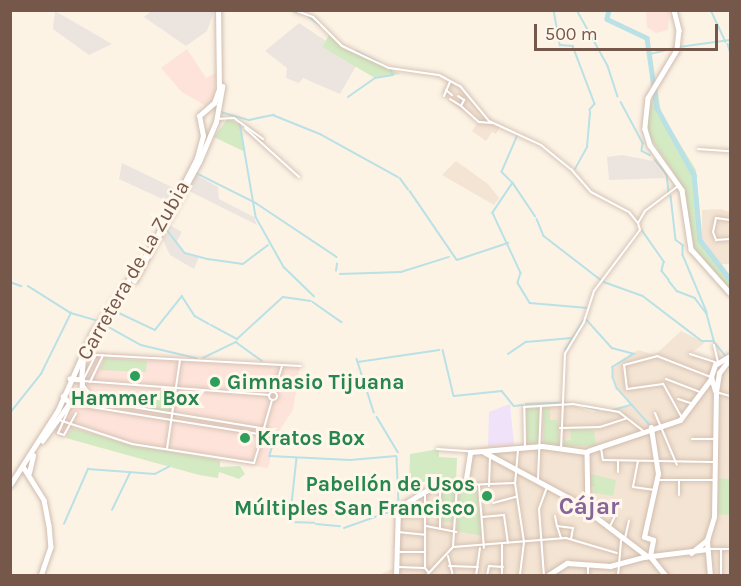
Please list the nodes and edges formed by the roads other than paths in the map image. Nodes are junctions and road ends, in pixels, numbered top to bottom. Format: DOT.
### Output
graph roads {
  1 [pos="220,10"];
  2 [pos="294,10"];
  3 [pos="674,10"];
  4 [pos="451,81"];
  5 [pos="446,90"];
  6 [pos="469,93"];
  7 [pos="444,96"];
  8 [pos="458,96"];
  9 [pos="462,99"];
  10 [pos="461,106"];
  11 [pos="207,110"];
  12 [pos="216,116"];
  13 [pos="492,123"];
  14 [pos="202,126"];
  15 [pos="210,128"];
  16 [pos="245,128"];
  17 [pos="263,139"];
  18 [pos="698,149"];
  19 [pos="730,151"];
  20 [pos="673,174"];
  21 [pos="299,177"];
  22 [pos="730,220"];
  23 [pos="638,223"];
  24 [pos="730,239"];
  25 [pos="730,293"];
  26 [pos="714,345"];
  27 [pos="690,354"];
  28 [pos="103,355"];
  29 [pos="730,357"];
  30 [pos="180,359"];
  31 [pos="718,363"];
  32 [pos="282,365"];
  33 [pos="301,366"];
  34 [pos="721,369"];
  35 [pos="70,379"];
  36 [pos="666,379"];
  37 [pos="713,379"];
  38 [pos="82,381"];
  39 [pos="90,383"];
  40 [pos="176,390"];
  41 [pos="274,392"];
  42 [pos="716,392"];
  43 [pos="702,393"];
  44 [pos="269,395"];
  45 [pos="63,396"];
  46 [pos="730,396"];
  47 [pos="84,399"];
  48 [pos="678,399"];
  49 [pos="272,400"];
  50 [pos="72,403"];
  51 [pos="693,404"];
  52 [pos="560,405"];
  53 [pos="541,406"];
  54 [pos="656,413"];
  55 [pos="76,414"];
  56 [pos="172,416"];
  57 [pos="683,417"];
  58 [pos="627,418"];
  59 [pos="57,419"];
  60 [pos="171,420"];
  61 [pos="64,423"];
  62 [pos="663,424"];
  63 [pos="69,426"];
  64 [pos="262,428"];
  65 [pos="560,428"];
  66 [pos="651,428"];
  67 [pos="645,432"];
  68 [pos="260,436"];
  69 [pos="692,439"];
  70 [pos="715,439"];
  71 [pos="525,446"];
  72 [pos="542,446"];
  73 [pos="519,447"];
  74 [pos="561,448"];
  75 [pos="601,448"];
  76 [pos="167,449"];
  77 [pos="437,449"];
  78 [pos="470,452"];
  79 [pos="484,452"];
  80 [pos="587,452"];
  81 [pos="32,454"];
  82 [pos="490,457"];
  83 [pos="618,461"];
  84 [pos="638,461"];
  85 [pos="715,462"];
  86 [pos="657,464"];
  87 [pos="676,465"];
  88 [pos="516,467"];
  89 [pos="24,468"];
  90 [pos="618,472"];
  91 [pos="16,480"];
  92 [pos="538,480"];
  93 [pos="657,480"];
  94 [pos="679,480"];
  95 [pos="715,480"];
  96 [pos="32,481"];
  97 [pos="515,483"];
  98 [pos="548,484"];
  99 [pos="457,485"];
  100 [pos="465,485"];
  101 [pos="479,485"];
  102 [pos="10,486"];
  103 [pos="441,486"];
  104 [pos="489,486"];
  105 [pos="655,490"];
  106 [pos="425,491"];
  107 [pos="679,495"];
  108 [pos="516,497"];
  109 [pos="493,503"];
  110 [pos="586,507"];
  111 [pos="398,516"];
  112 [pos="425,516"];
  113 [pos="555,516"];
  114 [pos="615,516"];
  115 [pos="482,517"];
  116 [pos="629,520"];
  117 [pos="425,526"];
  118 [pos="557,526"];
  119 [pos="609,528"];
  120 [pos="440,529"];
  121 [pos="398,532"];
  122 [pos="456,532"];
  123 [pos="425,535"];
  124 [pos="561,539"];
  125 [pos="571,539"];
  126 [pos="622,540"];
  127 [pos="707,540"];
  128 [pos="524,542"];
  129 [pos="543,542"];
  130 [pos="508,543"];
  131 [pos="502,545"];
  132 [pos="453,547"];
  133 [pos="482,548"];
  134 [pos="700,548"];
  135 [pos="730,549"];
  136 [pos="708,550"];
  137 [pos="721,550"];
  138 [pos="398,552"];
  139 [pos="425,552"];
  140 [pos="617,553"];
  141 [pos="650,554"];
  142 [pos="688,554"];
  143 [pos="448,556"];
  144 [pos="588,564"];
  145 [pos="617,564"];
  146 [pos="449,566"];
  147 [pos="398,567"];
  148 [pos="478,567"];
  149 [pos="503,567"];
  150 [pos="425,568"];
  151 [pos="429,573"];
  152 [pos="545,574"];
  153 [pos="40,576"];
  154 [pos="396,576"];
  155 [pos="426,576"];
  156 [pos="453,576"];
  157 [pos="476,576"];
  158 [pos="487,576"];
  159 [pos="502,576"];
  160 [pos="520,576"];
  161 [pos="588,576"];
  162 [pos="618,576"];
  163 [pos="666,576"];
  164 [pos="710,576"];
  165 [pos="721,576"];
  1 -- 11 [label="street"];
  1 -- 12 [label="street"];
  2 -- 4 [label="street"];
  3 -- 20 [label="street"];
  4 -- 5 [label="street"];
  4 -- 6 [label="street"];
  5 -- 7 [label="street"];
  5 -- 10 [label="street"];
  6 -- 9 [label="street"];
  6 -- 13 [label="street"];
  8 -- 9 [label="street"];
  9 -- 10 [label="street"];
  10 -- 13 [label="street"];
  11 -- 12 [label="street"];
  11 -- 14 [label="street, Carretera de La Zubia"];
  12 -- 15 [label="street, Carretera de La Zubia"];
  12 -- 16 [label="street"];
  13 -- 23 [label="street"];
  14 -- 15 [label="street"];
  14 -- 35 [label="street, Carretera de La Zubia"];
  15 -- 38 [label="street, Carretera de La Zubia"];
  16 -- 17 [label="street"];
  16 -- 21 [label="street"];
  18 -- 19 [label="street"];
  20 -- 23 [label="street"];
  20 -- 25 [label="street"];
  22 -- 24 [label="street"];
  23 -- 52 [label="street"];
  26 -- 31 [label="street"];
  27 -- 31 [label="street"];
  28 -- 30 [label="street"];
  28 -- 38 [label="street"];
  28 -- 39 [label="street"];
  29 -- 31 [label="street"];
  29 -- 34 [label="street"];
  30 -- 32 [label="street"];
  30 -- 40 [label="street"];
  31 -- 34 [label="street"];
  31 -- 37 [label="street"];
  32 -- 33 [label="street"];
  32 -- 41 [label="street"];
  34 -- 37 [label="street"];
  35 -- 38 [label="street"];
  35 -- 45 [label="street, Carretera de La Zubia"];
  36 -- 43 [label="street"];
  37 -- 42 [label="street"];
  37 -- 43 [label="street"];
  37 -- 57 [label="street"];
  38 -- 39 [label="street"];
  38 -- 47 [label="street"];
  38 -- 50 [label="street, Carretera de La Zubia"];
  39 -- 40 [label="street"];
  40 -- 44 [label="street"];
  40 -- 56 [label="street"];
  41 -- 44 [label="street"];
  41 -- 49 [label="street"];
  42 -- 46 [label="street"];
  42 -- 70 [label="street"];
  43 -- 51 [label="street"];
  44 -- 49 [label="street"];
  45 -- 50 [label="street"];
  45 -- 81 [label="street"];
  47 -- 50 [label="street"];
  47 -- 56 [label="street"];
  48 -- 51 [label="street"];
  49 -- 64 [label="street"];
  50 -- 59 [label="street"];
  50 -- 60 [label="street"];
  50 -- 61 [label="street"];
  51 -- 57 [label="street"];
  52 -- 53 [label="street"];
  52 -- 58 [label="street"];
  52 -- 65 [label="street"];
  53 -- 71 [label="street"];
  53 -- 72 [label="street"];
  54 -- 62 [label="street"];
  55 -- 63 [label="street"];
  56 -- 60 [label="street"];
  56 -- 64 [label="street"];
  57 -- 62 [label="street"];
  58 -- 65 [label="street"];
  58 -- 67 [label="street"];
  59 -- 61 [label="street"];
  59 -- 81 [label="street"];
  60 -- 68 [label="street"];
  60 -- 76 [label="street"];
  61 -- 63 [label="street"];
  61 -- 63 [label="street"];
  62 -- 66 [label="street"];
  62 -- 87 [label="street"];
  63 -- 76 [label="street"];
  64 -- 68 [label="street"];
  64 -- 68 [label="street"];
  65 -- 74 [label="street"];
  66 -- 67 [label="street"];
  66 -- 86 [label="street"];
  67 -- 75 [label="street"];
  68 -- 76 [label="street"];
  69 -- 70 [label="street"];
  70 -- 85 [label="street"];
  71 -- 72 [label="street"];
  71 -- 73 [label="street"];
  72 -- 74 [label="street"];
  72 -- 92 [label="street"];
  73 -- 79 [label="street"];
  73 -- 88 [label="street"];
  74 -- 80 [label="street"];
  75 -- 80 [label="street"];
  75 -- 83 [label="street"];
  77 -- 78 [label="street"];
  78 -- 79 [label="street"];
  78 -- 100 [label="street"];
  79 -- 82 [label="street"];
  80 -- 110 [label="street"];
  81 -- 89 [label="street"];
  81 -- 96 [label="street"];
  81 -- 102 [label="street"];
  82 -- 88 [label="street"];
  82 -- 104 [label="street"];
  83 -- 84 [label="street"];
  83 -- 90 [label="street"];
  84 -- 86 [label="street"];
  84 -- 105 [label="street"];
  85 -- 87 [label="street"];
  85 -- 95 [label="street"];
  86 -- 87 [label="street"];
  86 -- 93 [label="street"];
  88 -- 92 [label="street"];
  88 -- 97 [label="street"];
  89 -- 91 [label="street"];
  89 -- 96 [label="street"];
  91 -- 96 [label="street"];
  91 -- 102 [label="street"];
  92 -- 98 [label="street"];
  93 -- 94 [label="street"];
  93 -- 105 [label="street"];
  94 -- 95 [label="street"];
  94 -- 107 [label="street"];
  95 -- 127 [label="street"];
  96 -- 153 [label="street"];
  97 -- 104 [label="street"];
  97 -- 108 [label="street"];
  98 -- 110 [label="street"];
  98 -- 129 [label="street"];
  99 -- 100 [label="street"];
  99 -- 103 [label="street"];
  99 -- 122 [label="street"];
  100 -- 101 [label="street"];
  101 -- 104 [label="street"];
  101 -- 115 [label="street"];
  103 -- 106 [label="street"];
  103 -- 120 [label="street"];
  105 -- 141 [label="street"];
  106 -- 111 [label="street"];
  106 -- 112 [label="street"];
  108 -- 109 [label="street"];
  108 -- 128 [label="street"];
  110 -- 119 [label="street"];
  111 -- 112 [label="street"];
  111 -- 121 [label="street"];
  112 -- 117 [label="street"];
  113 -- 118 [label="street"];
  114 -- 119 [label="street"];
  115 -- 130 [label="street"];
  115 -- 133 [label="street"];
  116 -- 126 [label="street"];
  117 -- 120 [label="street"];
  117 -- 123 [label="street"];
  118 -- 124 [label="street"];
  118 -- 125 [label="street"];
  119 -- 126 [label="street"];
  120 -- 122 [label="street"];
  121 -- 123 [label="street"];
  121 -- 138 [label="street"];
  122 -- 132 [label="street"];
  123 -- 139 [label="street"];
  124 -- 125 [label="street"];
  124 -- 129 [label="street"];
  125 -- 140 [label="street"];
  126 -- 140 [label="street"];
  126 -- 141 [label="street"];
  127 -- 134 [label="street"];
  127 -- 136 [label="street"];
  128 -- 129 [label="street"];
  128 -- 130 [label="street"];
  128 -- 160 [label="street"];
  129 -- 152 [label="street"];
  130 -- 131 [label="street"];
  131 -- 133 [label="street"];
  131 -- 149 [label="street"];
  132 -- 133 [label="street"];
  132 -- 143 [label="street"];
  133 -- 148 [label="street"];
  134 -- 136 [label="street"];
  134 -- 142 [label="street"];
  135 -- 137 [label="street"];
  136 -- 137 [label="street"];
  136 -- 142 [label="street"];
  136 -- 164 [label="street"];
  137 -- 165 [label="street"];
  138 -- 139 [label="street"];
  138 -- 147 [label="street"];
  139 -- 150 [label="street"];
  140 -- 145 [label="street"];
  141 -- 142 [label="street"];
  141 -- 145 [label="street"];
  141 -- 163 [label="street"];
  143 -- 146 [label="street"];
  143 -- 151 [label="street"];
  144 -- 145 [label="street"];
  144 -- 152 [label="street"];
  144 -- 161 [label="street"];
  145 -- 162 [label="street"];
  146 -- 148 [label="street"];
  146 -- 156 [label="street"];
  147 -- 150 [label="street"];
  147 -- 154 [label="street"];
  148 -- 157 [label="street"];
  149 -- 158 [label="street"];
  149 -- 159 [label="street"];
  150 -- 151 [label="street"];
  151 -- 155 [label="street"];
}
